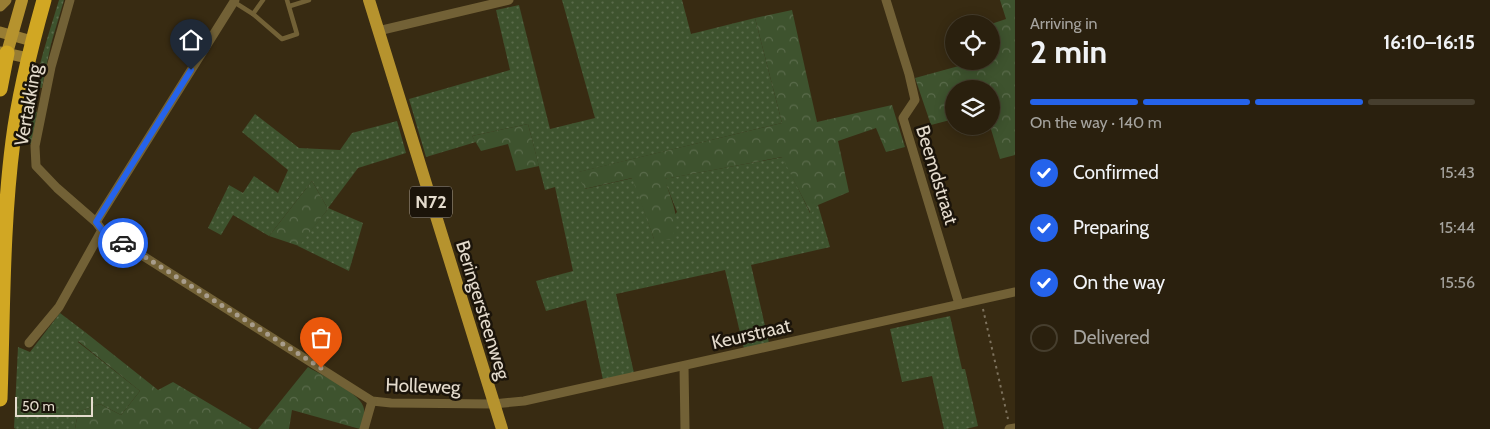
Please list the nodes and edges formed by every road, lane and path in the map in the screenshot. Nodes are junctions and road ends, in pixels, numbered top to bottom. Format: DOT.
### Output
graph roads {
  1 [pos="6,0"];
  2 [pos="22,0"];
  3 [pos="44,0"];
  4 [pos="70,0"];
  5 [pos="263,0"];
  6 [pos="287,0"];
  7 [pos="309,0"];
  8 [pos="369,0"];
  9 [pos="509,0"];
  10 [pos="886,0"];
  11 [pos="234,1"];
  12 [pos="0,6"];
  13 [pos="290,6"];
  14 [pos="253,14"];
  15 [pos="378,31"];
  16 [pos="6,34"];
  17 [pos="32,41"];
  18 [pos="4,52"];
  19 [pos="28,58"];
  20 [pos="0,89"];
  21 [pos="99,226"];
  22 [pos="1015,292"];
  23 [pos="980,299"];
  24 [pos="959,304"];
  25 [pos="29,343"];
  26 [pos="684,366"];
  27 [pos="0,399"];
  28 [pos="372,401"];
  29 [pos="493,404"];
  30 [pos="1015,428"];
  31 [pos="364,429"];
  32 [pos="502,429"];
  33 [pos="685,429"];
  34 [pos="1009,429"];
  1 -- 12 [label="street"];
  2 -- 16 [label="main road"];
  3 -- 17 [label="highway"];
  4 -- 21 [label="street, Vertakking"];
  5 -- 14 [label="lane"];
  6 -- 13 [label="lane"];
  7 -- 13 [label="lane"];
  8 -- 15 [label="main road, Beringersteenweg / N72"];
  9 -- 15 [label="street"];
  10 -- 24 [label="street, Beemdstraat"];
  11 -- 14 [label="lane"];
  11 -- 21 [label="street"];
  13 -- 14 [label="lane"];
  15 -- 29 [label="main road, Beringersteenweg / N72"];
  16 -- 17 [label="street"];
  16 -- 18 [label="main road"];
  17 -- 19 [label="highway"];
  18 -- 19 [label="street"];
  18 -- 20 [label="highway"];
  19 -- 27 [label="highway"];
  21 -- 25 [label="street"];
  21 -- 28 [label="street, Holleweg"];
  22 -- 23 [label="street, Keurstraat"];
  23 -- 24 [label="street, Keurstraat"];
  23 -- 34 [label="path"];
  24 -- 26 [label="street, Keurstraat"];
  26 -- 29 [label="street, Keurstraat"];
  26 -- 33 [label="street"];
  28 -- 29 [label="street, Holleweg"];
  28 -- 31 [label="street"];
  29 -- 32 [label="main road, Beringersteenweg / N72"];
  30 -- 34 [label="street"];
}
